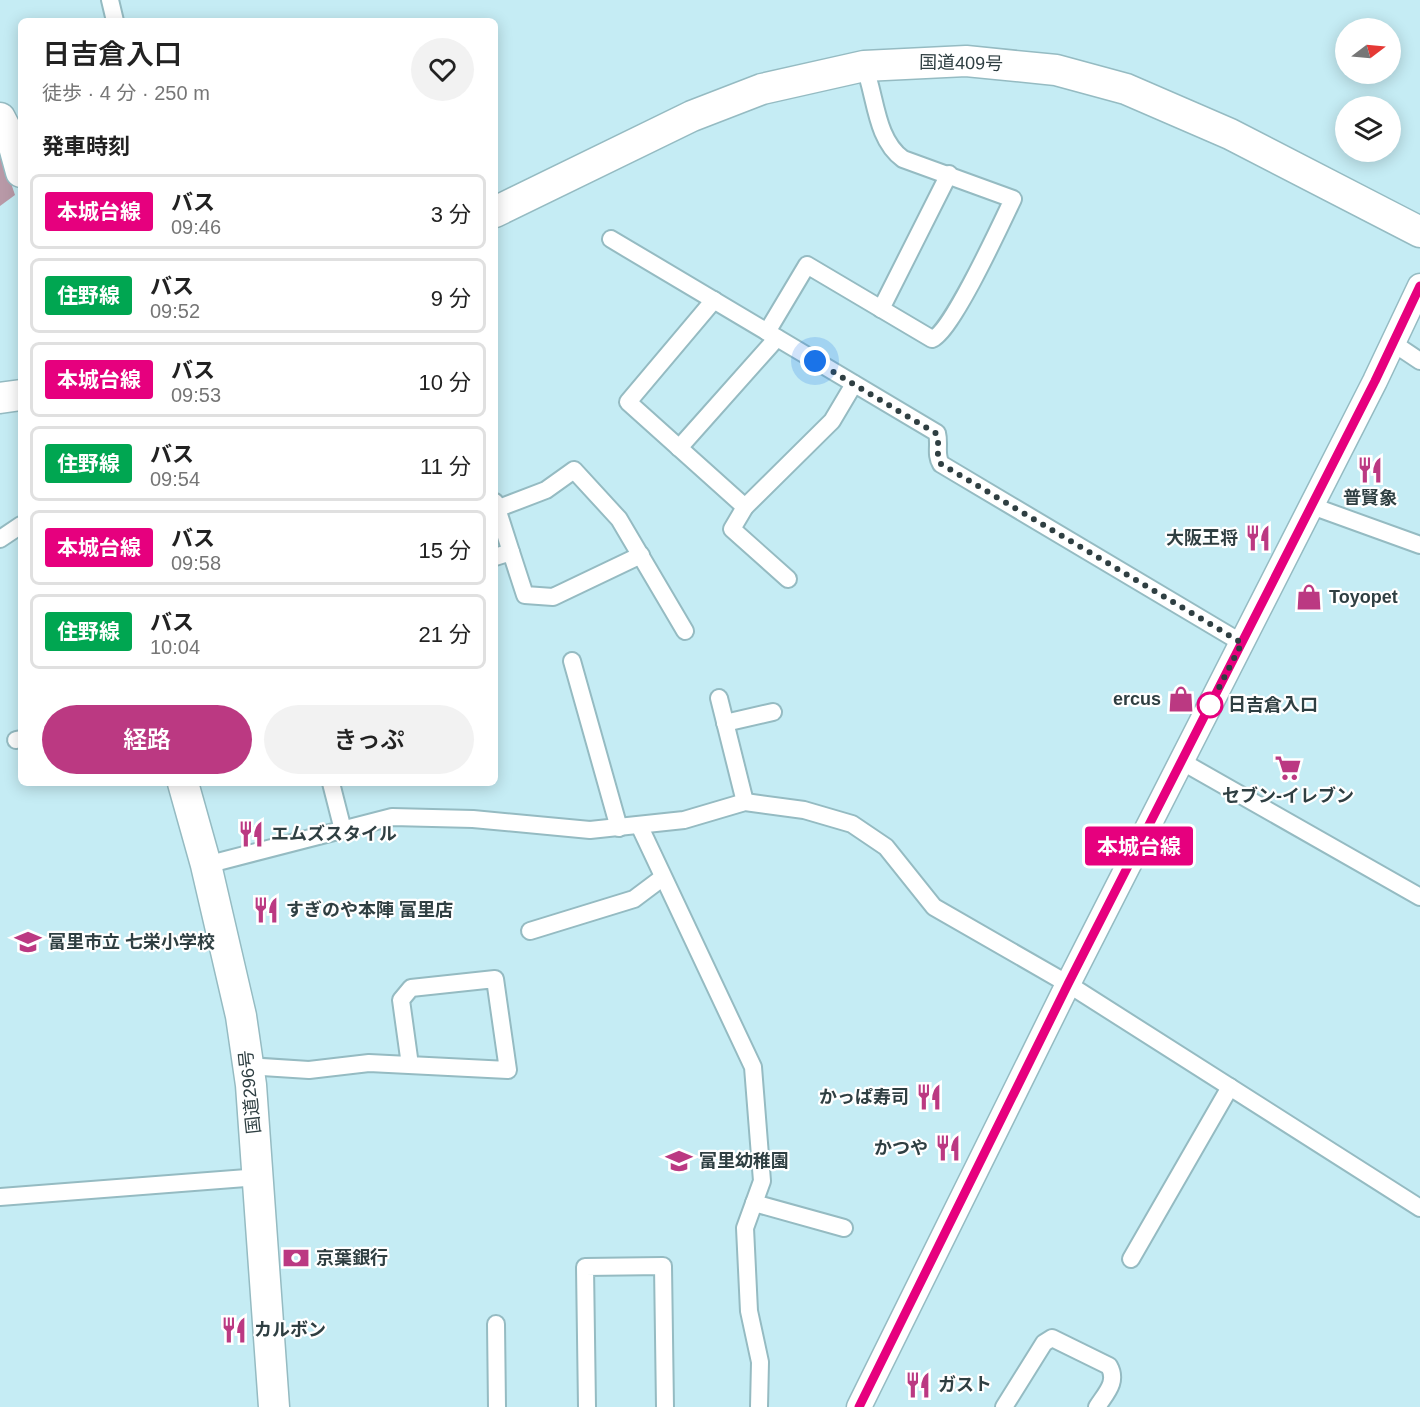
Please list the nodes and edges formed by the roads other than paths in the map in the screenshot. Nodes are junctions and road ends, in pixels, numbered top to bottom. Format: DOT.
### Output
graph roads {
  1 [pos="110,0"];
  2 [pos="114,18"];
  3 [pos="864,66"];
  4 [pos="0,118"];
  5 [pos="18,160"];
  6 [pos="949,174"];
  7 [pos="498,211"];
  8 [pos="1420,232"];
  9 [pos="611,239"];
  10 [pos="1420,286"];
  11 [pos="714,300"];
  12 [pos="881,309"];
  13 [pos="772,335"];
  14 [pos="1393,344"];
  15 [pos="1420,361"];
  16 [pos="854,384"];
  17 [pos="18,395"];
  18 [pos="0,398"];
  19 [pos="679,448"];
  20 [pos="498,505"];
  21 [pos="1312,506"];
  22 [pos="745,507"];
  23 [pos="498,513"];
  24 [pos="18,527"];
  25 [pos="0,539"];
  26 [pos="1420,545"];
  27 [pos="503,554"];
  28 [pos="641,555"];
  29 [pos="788,579"];
  30 [pos="685,631"];
  31 [pos="1242,643"];
  32 [pos="572,661"];
  33 [pos="718,698"];
  34 [pos="773,712"];
  35 [pos="725,723"];
  36 [pos="1181,761"];
  37 [pos="184,786"];
  38 [pos="332,786"];
  39 [pos="745,802"];
  40 [pos="639,825"];
  41 [pos="619,828"];
  42 [pos="343,830"];
  43 [pos="206,865"];
  44 [pos="662,878"];
  45 [pos="1420,896"];
  46 [pos="530,931"];
  47 [pos="1068,984"];
  48 [pos="410,1065"];
  49 [pos="248,1066"];
  50 [pos="1230,1087"];
  51 [pos="258,1177"];
  52 [pos="0,1197"];
  53 [pos="754,1203"];
  54 [pos="1420,1208"];
  55 [pos="844,1228"];
  56 [pos="1131,1259"];
  57 [pos="496,1324"];
  58 [pos="274,1407"];
  59 [pos="497,1407"];
  60 [pos="587,1407"];
  61 [pos="665,1407"];
  62 [pos="759,1407"];
  63 [pos="859,1407"];
  64 [pos="1004,1407"];
  65 [pos="1097,1407"];
  1 -- 2 [label="street"];
  3 -- 6 [label="street"];
  3 -- 7 [label="highway, 国道409号"];
  3 -- 8 [label="highway, 国道409号"];
  4 -- 5 [label="highway"];
  6 -- 12 [label="street"];
  6 -- 12 [label="street"];
  9 -- 11 [label="street"];
  10 -- 14 [label="main road"];
  11 -- 13 [label="street"];
  11 -- 19 [label="street"];
  12 -- 13 [label="street"];
  13 -- 16 [label="street"];
  13 -- 19 [label="street"];
  14 -- 15 [label="street"];
  14 -- 21 [label="main road"];
  16 -- 22 [label="street"];
  16 -- 31 [label="street"];
  17 -- 18 [label="highway"];
  19 -- 22 [label="street"];
  20 -- 28 [label="street"];
  21 -- 26 [label="street"];
  21 -- 31 [label="main road"];
  22 -- 29 [label="street"];
  23 -- 27 [label="street"];
  24 -- 25 [label="street"];
  27 -- 28 [label="street"];
  28 -- 30 [label="street"];
  31 -- 36 [label="main road"];
  32 -- 41 [label="street"];
  33 -- 35 [label="street"];
  34 -- 35 [label="street"];
  35 -- 39 [label="street"];
  36 -- 45 [label="street"];
  36 -- 47 [label="main road"];
  37 -- 43 [label="highway, 国道296号"];
  38 -- 42 [label="street"];
  39 -- 40 [label="street"];
  39 -- 47 [label="street"];
  40 -- 41 [label="street"];
  40 -- 44 [label="street"];
  41 -- 42 [label="street"];
  42 -- 43 [label="street"];
  43 -- 49 [label="highway, 国道296号"];
  44 -- 46 [label="street"];
  44 -- 53 [label="street"];
  47 -- 50 [label="street"];
  47 -- 63 [label="main road"];
  48 -- 48 [label="street"];
  48 -- 49 [label="street"];
  49 -- 51 [label="highway, 国道296号"];
  50 -- 54 [label="street"];
  50 -- 56 [label="street"];
  51 -- 52 [label="street"];
  51 -- 58 [label="highway, 国道296号"];
  53 -- 55 [label="street"];
  53 -- 62 [label="street"];
  57 -- 59 [label="street"];
  60 -- 61 [label="street"];
  64 -- 65 [label="street"];
}
